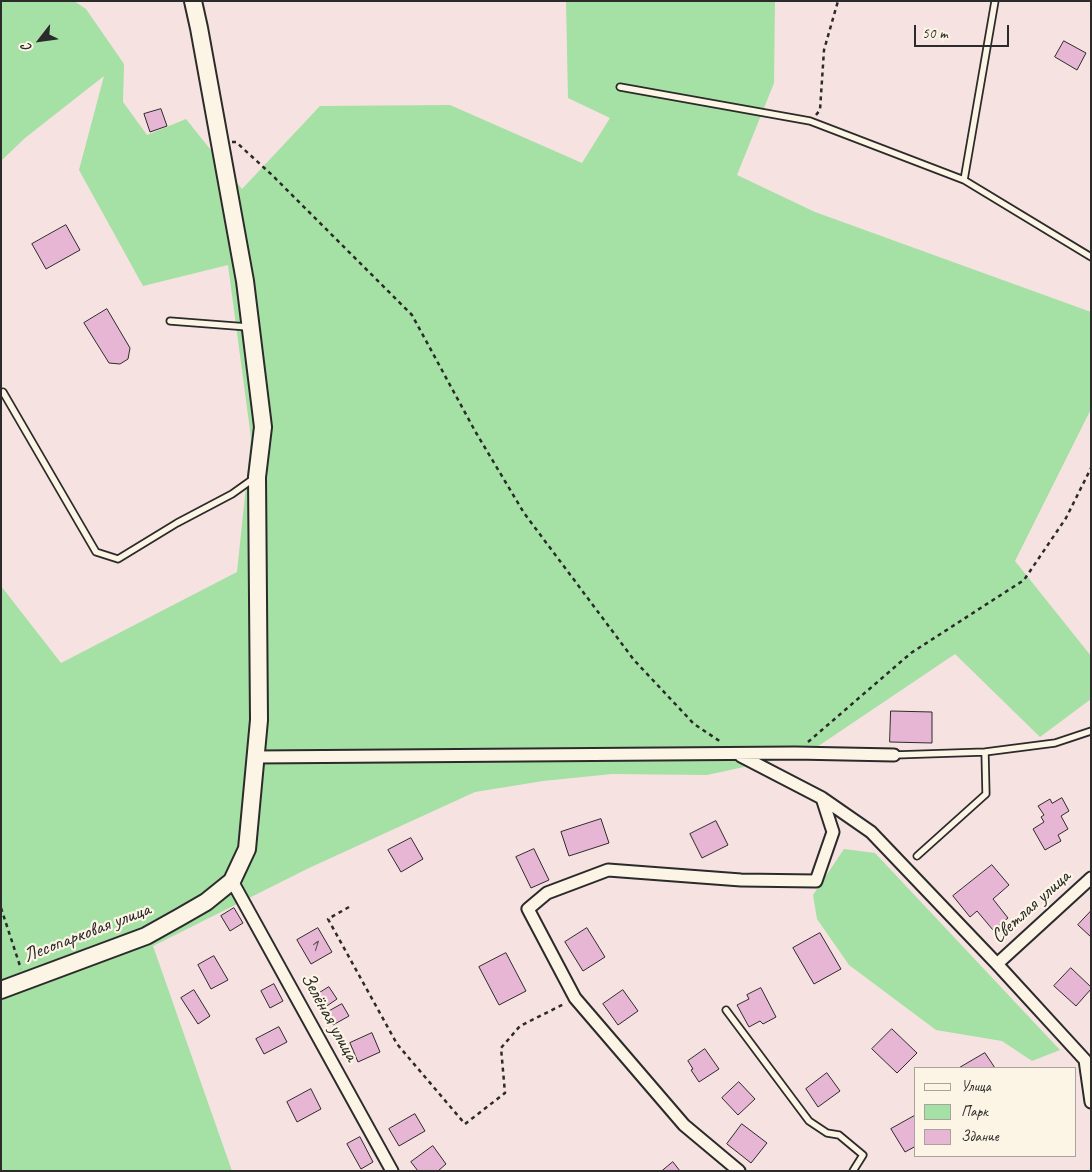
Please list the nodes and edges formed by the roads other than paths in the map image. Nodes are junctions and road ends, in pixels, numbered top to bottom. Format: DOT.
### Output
graph roads {
  1 [pos="192,1"];
  2 [pos="995,1"];
  3 [pos="620,87"];
  4 [pos="964,180"];
  5 [pos="1091,257"];
  6 [pos="170,321"];
  7 [pos="250,327"];
  8 [pos="3,392"];
  9 [pos="257,477"];
  10 [pos="1091,731"];
  11 [pos="984,752"];
  12 [pos="738,755"];
  13 [pos="894,755"];
  14 [pos="256,757"];
  15 [pos="822,798"];
  16 [pos="917,856"];
  17 [pos="1091,878"];
  18 [pos="232,881"];
  19 [pos="997,964"];
  20 [pos="1,990"];
  21 [pos="726,1010"];
  22 [pos="1088,1063"];
  23 [pos="1091,1102"];
  24 [pos="392,1171"];
  25 [pos="739,1171"];
  26 [pos="853,1171"];
  1 -- 7 [label="street, Лесопарковая улица"];
  2 -- 4 [label="lane"];
  3 -- 4 [label="lane"];
  4 -- 5 [label="lane"];
  6 -- 7 [label="lane"];
  7 -- 9 [label="street, Лесопарковая улица"];
  8 -- 9 [label="lane"];
  9 -- 14 [label="street, Лесопарковая улица"];
  10 -- 11 [label="lane"];
  11 -- 13 [label="lane"];
  11 -- 16 [label="lane"];
  12 -- 13 [label="street"];
  12 -- 14 [label="street"];
  12 -- 15 [label="street"];
  14 -- 18 [label="street, Лесопарковая улица"];
  15 -- 19 [label="street"];
  15 -- 25 [label="street"];
  17 -- 19 [label="street, Светлая улица"];
  18 -- 20 [label="street, Лесопарковая улица"];
  18 -- 24 [label="street, Зелёная улица"];
  19 -- 22 [label="street"];
  21 -- 26 [label="lane"];
  22 -- 23 [label="street"];
}
